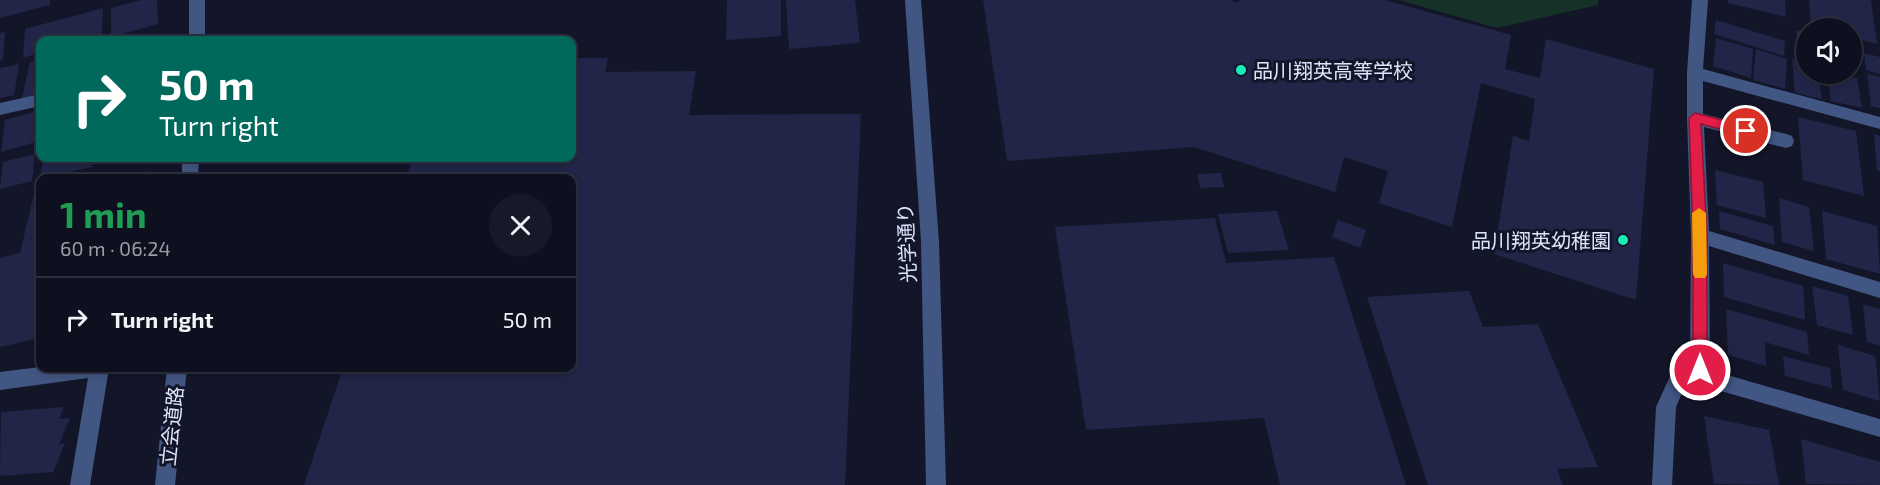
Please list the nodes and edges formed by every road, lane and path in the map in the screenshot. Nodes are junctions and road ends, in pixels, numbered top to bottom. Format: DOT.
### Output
graph roads {
  1 [pos="197,0"];
  2 [pos="913,0"];
  3 [pos="1700,0"];
  4 [pos="197,36"];
  5 [pos="1695,73"];
  6 [pos="36,101"];
  7 [pos="0,109"];
  8 [pos="1695,118"];
  9 [pos="1880,123"];
  10 [pos="1785,141"];
  11 [pos="1700,236"];
  12 [pos="1880,290"];
  13 [pos="67,372"];
  14 [pos="96,372"];
  15 [pos="177,372"];
  16 [pos="1700,376"];
  17 [pos="0,381"];
  18 [pos="1880,428"];
  19 [pos="80,485"];
  20 [pos="165,485"];
  21 [pos="936,485"];
  22 [pos="1662,485"];
  1 -- 4 [label="street"];
  2 -- 21 [label="street, 光学通り"];
  3 -- 5 [label="street"];
  5 -- 8 [label="street"];
  5 -- 9 [label="street"];
  6 -- 7 [label="street"];
  8 -- 10 [label="street"];
  8 -- 11 [label="street"];
  11 -- 12 [label="street"];
  11 -- 16 [label="street"];
  13 -- 17 [label="street"];
  14 -- 19 [label="street"];
  15 -- 20 [label="street, 立会道路"];
  16 -- 18 [label="street"];
  16 -- 22 [label="street"];
}
